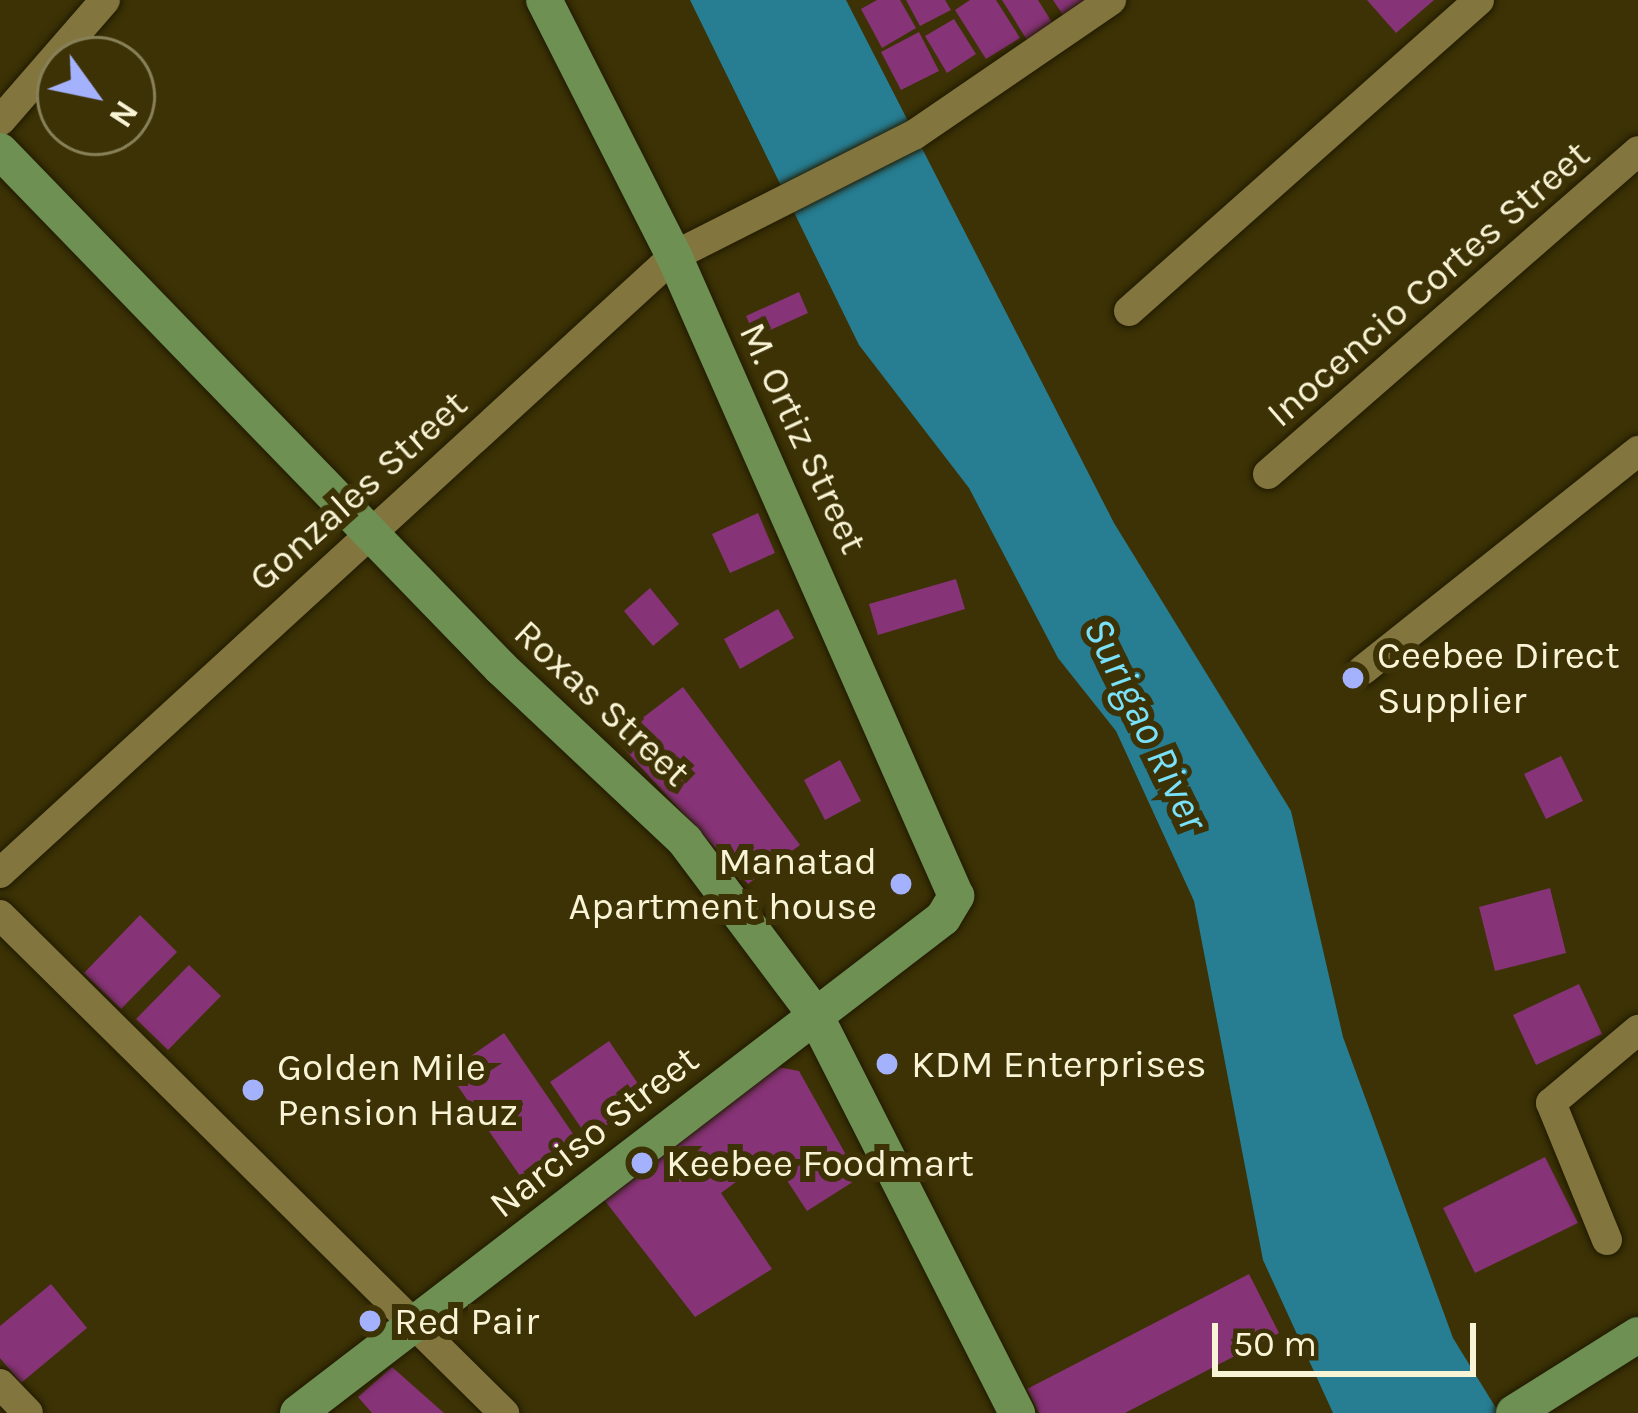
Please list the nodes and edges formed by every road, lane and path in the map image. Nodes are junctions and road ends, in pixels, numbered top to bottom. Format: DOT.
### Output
graph roads {
  1 [pos="105,0"];
  2 [pos="544,0"];
  3 [pos="1111,0"];
  4 [pos="1479,0"];
  5 [pos="0,121"];
  6 [pos="0,151"];
  7 [pos="1638,151"];
  8 [pos="674,256"];
  9 [pos="1129,311"];
  10 [pos="1638,451"];
  11 [pos="1268,474"];
  12 [pos="370,533"];
  13 [pos="1363,670"];
  14 [pos="0,873"];
  15 [pos="0,915"];
  16 [pos="944,918"];
  17 [pos="814,1013"];
  18 [pos="1638,1030"];
  19 [pos="1607,1240"];
  20 [pos="418,1326"];
  21 [pos="1638,1335"];
  22 [pos="0,1384"];
  23 [pos="1521,1409"];
  24 [pos="28,1413"];
  25 [pos="298,1413"];
  26 [pos="503,1413"];
  27 [pos="1017,1413"];
  1 -- 5 [label="street"];
  2 -- 8 [label="street, M. Ortiz Street"];
  3 -- 8 [label="street, Gonzales Street"];
  4 -- 9 [label="street"];
  6 -- 12 [label="street, Roxas Street"];
  7 -- 11 [label="street, Inocencio Cortes Street"];
  8 -- 12 [label="street, Gonzales Street"];
  8 -- 16 [label="street, M. Ortiz Street"];
  10 -- 13 [label="street"];
  12 -- 14 [label="street, Gonzales Street"];
  12 -- 17 [label="street, Roxas Street"];
  15 -- 20 [label="street"];
  16 -- 17 [label="street, Narciso Street"];
  17 -- 20 [label="street, Narciso Street"];
  17 -- 27 [label="street, Roxas Street"];
  18 -- 19 [label="street"];
  20 -- 25 [label="street, Narciso Street"];
  20 -- 26 [label="street"];
  21 -- 23 [label="street"];
  22 -- 24 [label="street"];
}
